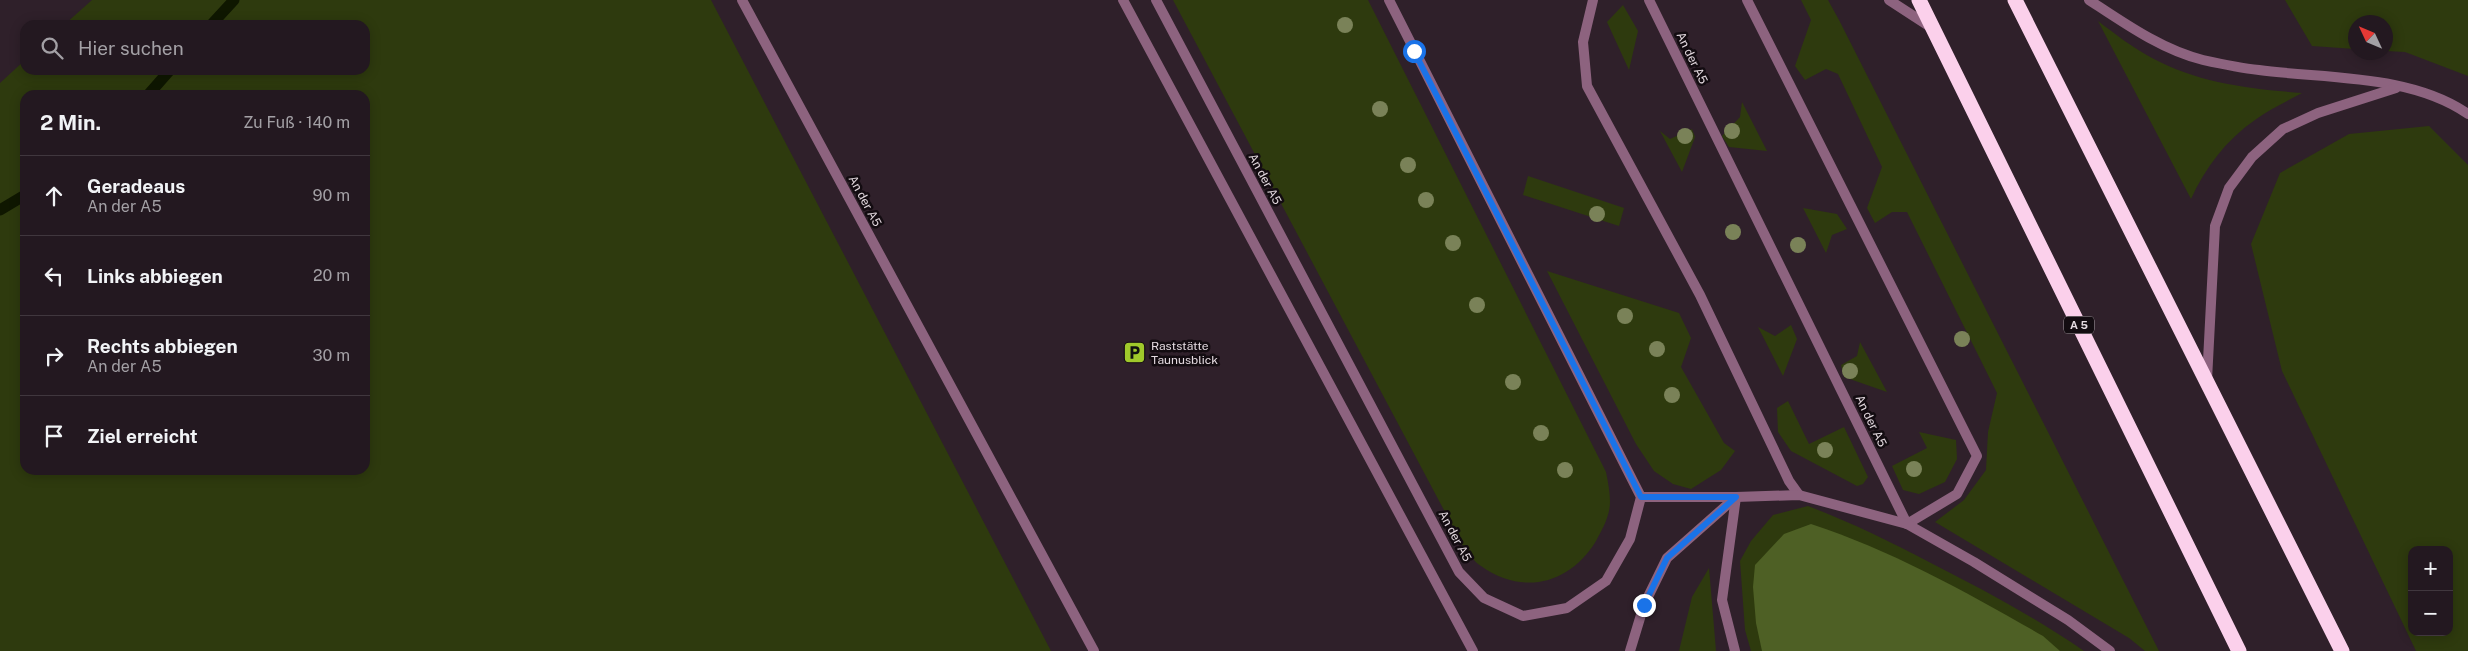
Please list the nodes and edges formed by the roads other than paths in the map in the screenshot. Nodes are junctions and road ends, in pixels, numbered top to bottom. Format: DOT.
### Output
graph roads {
  1 [pos="742,0"];
  2 [pos="1123,0"];
  3 [pos="1156,0"];
  4 [pos="1389,0"];
  5 [pos="1593,0"];
  6 [pos="1649,0"];
  7 [pos="1746,0"];
  8 [pos="1888,0"];
  9 [pos="1919,0"];
  10 [pos="2016,0"];
  11 [pos="2089,0"];
  12 [pos="1933,28"];
  13 [pos="2399,86"];
  14 [pos="2468,114"];
  15 [pos="2207,381"];
  16 [pos="1800,495"];
  17 [pos="1641,497"];
  18 [pos="1736,497"];
  19 [pos="1907,524"];
  20 [pos="1094,651"];
  21 [pos="1473,651"];
  22 [pos="1630,651"];
  23 [pos="1735,651"];
  24 [pos="2110,651"];
  25 [pos="2239,651"];
  26 [pos="2342,651"];
  1 -- 20 [label="lane, An der A5"];
  2 -- 21 [label="lane"];
  3 -- 17 [label="lane, An der A5"];
  4 -- 17 [label="lane"];
  5 -- 16 [label="lane"];
  6 -- 19 [label="lane, An der A5"];
  7 -- 19 [label="lane"];
  8 -- 12 [label="lane"];
  9 -- 12 [label="highway, A 5"];
  10 -- 15 [label="highway"];
  11 -- 13 [label="lane"];
  12 -- 25 [label="highway, A 5"];
  13 -- 14 [label="lane"];
  13 -- 15 [label="lane"];
  15 -- 26 [label="highway"];
  16 -- 18 [label="lane"];
  16 -- 19 [label="lane"];
  17 -- 18 [label="lane"];
  18 -- 22 [label="lane"];
  18 -- 23 [label="lane"];
  19 -- 24 [label="lane"];
}
